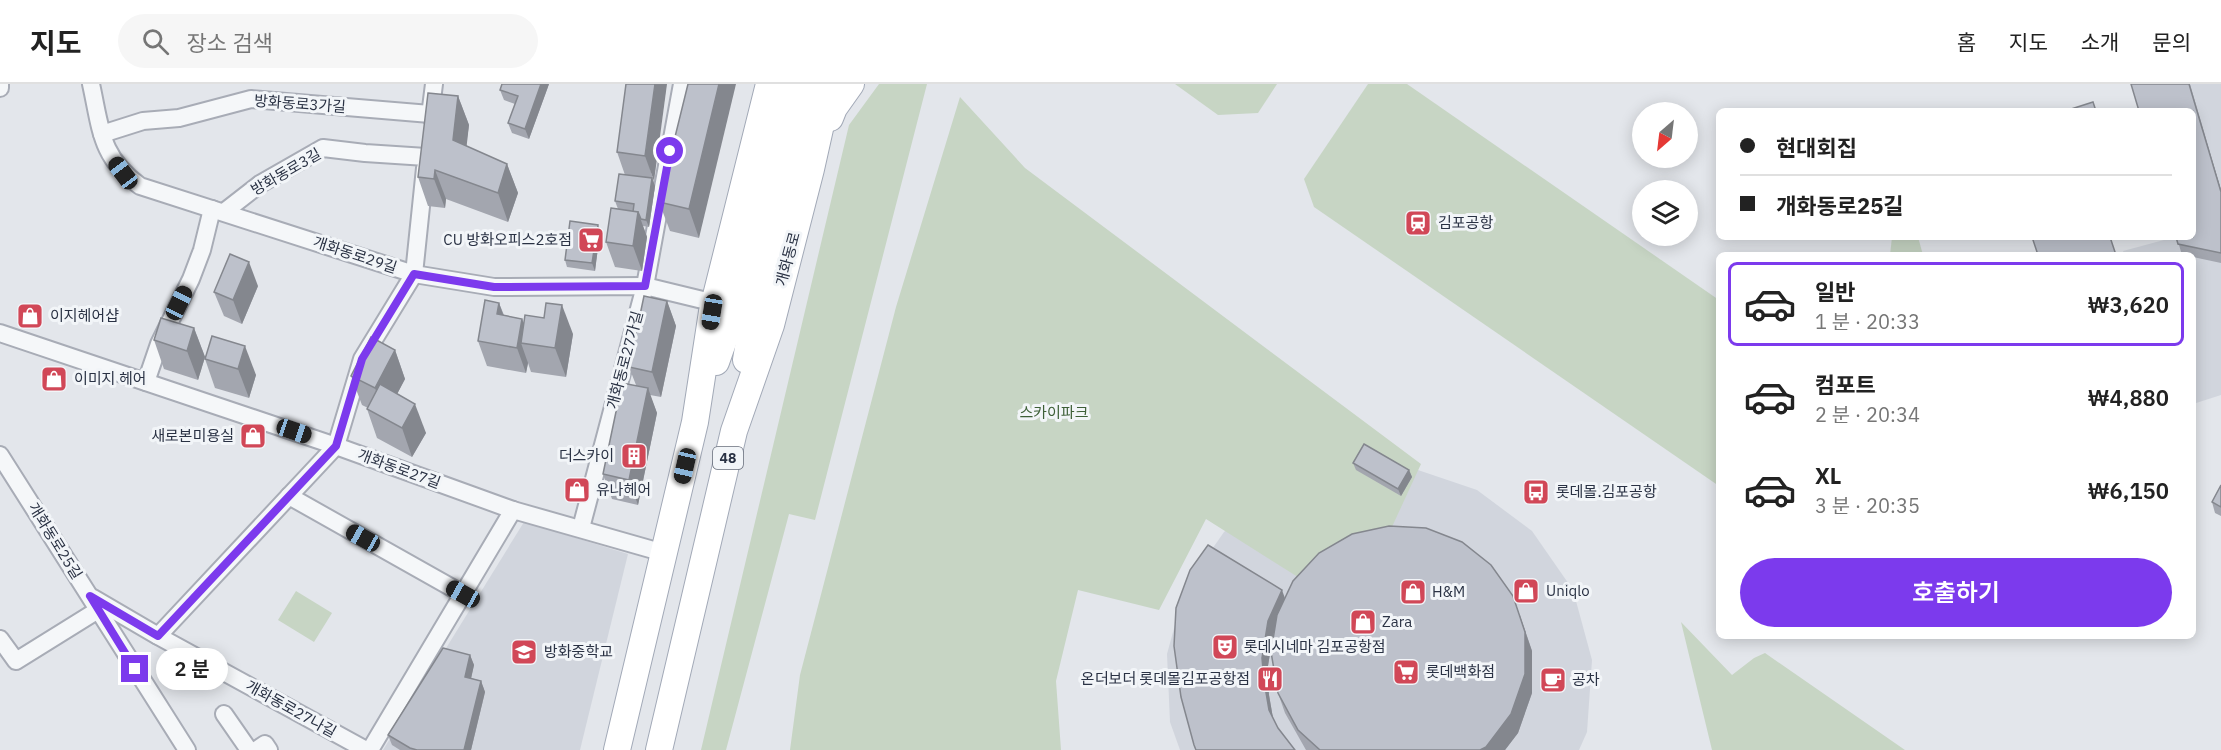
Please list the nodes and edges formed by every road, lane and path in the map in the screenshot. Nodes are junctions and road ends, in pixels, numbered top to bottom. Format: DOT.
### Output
graph roads {
  1 [pos="91,84"];
  2 [pos="434,84"];
  3 [pos="682,84"];
  4 [pos="769,84"];
  5 [pos="790,84"];
  6 [pos="809,84"];
  7 [pos="830,84"];
  8 [pos="851,84"];
  9 [pos="250,91"];
  10 [pos="430,114"];
  11 [pos="102,134"];
  12 [pos="426,157"];
  13 [pos="811,169"];
  14 [pos="218,211"];
  15 [pos="414,274"];
  16 [pos="645,286"];
  17 [pos="715,303"];
  18 [pos="0,333"];
  19 [pos="146,382"];
  20 [pos="695,422"];
  21 [pos="734,431"];
  22 [pos="336,446"];
  23 [pos="0,455"];
  24 [pos="5,475"];
  25 [pos="289,496"];
  26 [pos="513,510"];
  27 [pos="581,528"];
  28 [pos="664,553"];
  29 [pos="463,594"];
  30 [pos="94,603"];
  31 [pos="158,636"];
  32 [pos="0,639"];
  33 [pos="224,714"];
  34 [pos="187,750"];
  35 [pos="249,750"];
  36 [pos="256,750"];
  37 [pos="269,750"];
  38 [pos="368,750"];
  39 [pos="617,750"];
  40 [pos="659,750"];
  1 -- 11 [label="street, 개화동로29길"];
  2 -- 10 [label="street"];
  3 -- 16 [label="street, 개화동로27가길"];
  4 -- 17 [label="main road"];
  5 -- 20 [label="main road"];
  6 -- 21 [label="main road, 개화동로"];
  7 -- 13 [label="main road, 개화동로 / 48"];
  8 -- 13 [label="main road"];
  9 -- 10 [label="street, 방화동로3가길"];
  9 -- 11 [label="street, 방화동로3가길"];
  10 -- 12 [label="street"];
  11 -- 14 [label="street, 개화동로29길"];
  12 -- 14 [label="street, 방화동로3길"];
  12 -- 15 [label="street"];
  13 -- 21 [label="main road, 개화동로 / 48"];
  14 -- 15 [label="street, 개화동로29길"];
  14 -- 19 [label="street"];
  15 -- 16 [label="street, 개화동로29길"];
  15 -- 22 [label="street"];
  16 -- 17 [label="street, 개화동로29길"];
  16 -- 27 [label="street, 개화동로27가길"];
  17 -- 20 [label="main road"];
  18 -- 19 [label="street, 개화동로27길"];
  19 -- 22 [label="street, 개화동로27길"];
  20 -- 28 [label="main road"];
  21 -- 40 [label="main road, 개화동로 / 48"];
  22 -- 25 [label="street"];
  22 -- 26 [label="street, 개화동로27길"];
  23 -- 24 [label="street, 개화동로25길"];
  24 -- 30 [label="street, 개화동로25길"];
  25 -- 29 [label="street"];
  25 -- 31 [label="street"];
  26 -- 27 [label="street, 개화동로27길"];
  26 -- 29 [label="street, 개화동로27나길"];
  27 -- 28 [label="street, 개화동로27길"];
  28 -- 39 [label="main road"];
  29 -- 38 [label="street, 개화동로27나길"];
  30 -- 31 [label="street, 개화동로27나길"];
  30 -- 32 [label="street"];
  30 -- 34 [label="street, 개화동로25길"];
  31 -- 38 [label="street, 개화동로27나길"];
  33 -- 35 [label="street"];
  36 -- 37 [label="street"];
}
